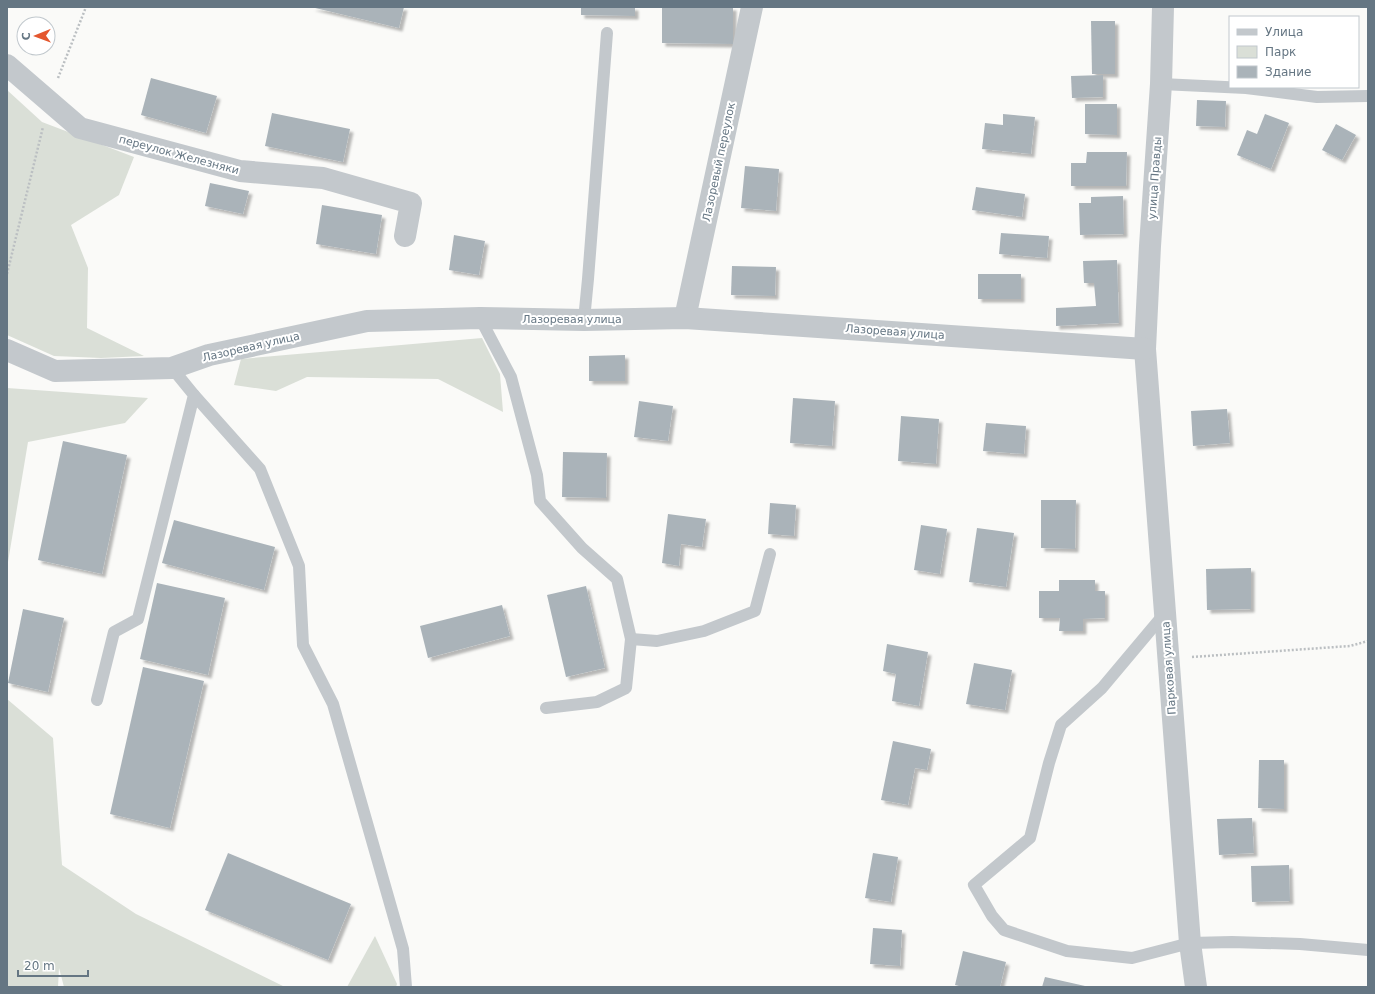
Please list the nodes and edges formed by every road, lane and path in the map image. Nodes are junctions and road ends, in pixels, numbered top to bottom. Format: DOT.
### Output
graph roads {
  1 [pos="86,7"];
  2 [pos="752,7"];
  3 [pos="1162,7"];
  4 [pos="607,33"];
  5 [pos="7,65"];
  6 [pos="1161,84"];
  7 [pos="1229,87"];
  8 [pos="1246,88"];
  9 [pos="1368,96"];
  10 [pos="49,101"];
  11 [pos="405,236"];
  12 [pos="7,274"];
  13 [pos="480,318"];
  14 [pos="685,318"];
  15 [pos="584,320"];
  16 [pos="7,350"];
  17 [pos="1146,350"];
  18 [pos="172,368"];
  19 [pos="194,395"];
  20 [pos="770,554"];
  21 [pos="1165,612"];
  22 [pos="631,639"];
  23 [pos="1368,641"];
  24 [pos="1169,659"];
  25 [pos="97,700"];
  26 [pos="546,708"];
  27 [pos="1190,943"];
  28 [pos="1368,950"];
  29 [pos="406,987"];
  30 [pos="1196,987"];
  1 -- 10 [label="path"];
  2 -- 14 [label="street, Лазоревый переулок"];
  3 -- 6 [label="street, улица Правды"];
  4 -- 15 [label="lane"];
  5 -- 10 [label="street, переулок Железняки"];
  6 -- 7 [label="lane"];
  6 -- 17 [label="street, улица Правды"];
  8 -- 9 [label="lane"];
  10 -- 11 [label="street, переулок Железняки"];
  10 -- 12 [label="path"];
  13 -- 15 [label="street, Лазоревая улица"];
  13 -- 18 [label="street, Лазоревая улица"];
  13 -- 22 [label="lane"];
  14 -- 15 [label="street, Лазоревая улица"];
  14 -- 17 [label="street, Лазоревая улица"];
  16 -- 18 [label="street, Лазоревая улица"];
  17 -- 21 [label="street, Парковая улица"];
  18 -- 19 [label="lane"];
  19 -- 25 [label="lane"];
  19 -- 29 [label="lane"];
  20 -- 22 [label="lane"];
  21 -- 24 [label="street, Парковая улица"];
  21 -- 27 [label="lane"];
  22 -- 26 [label="lane"];
  23 -- 24 [label="path"];
  24 -- 27 [label="street, Парковая улица"];
  27 -- 28 [label="lane"];
  27 -- 30 [label="street, Парковая улица"];
}
